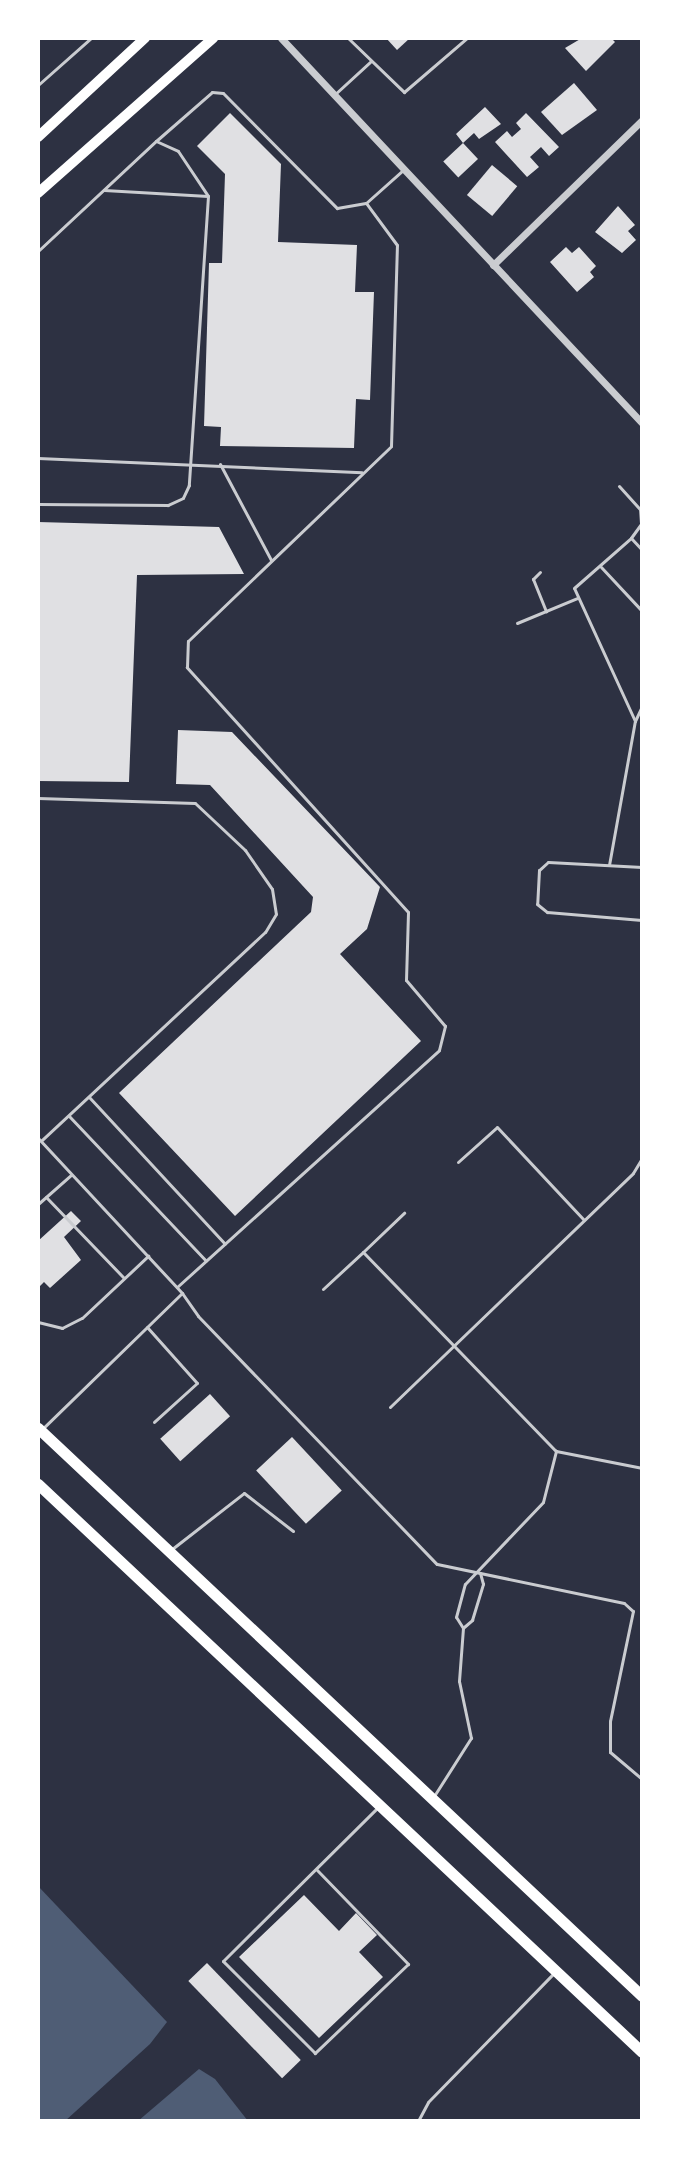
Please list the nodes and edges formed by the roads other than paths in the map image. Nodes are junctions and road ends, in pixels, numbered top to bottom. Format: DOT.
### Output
graph roads {
  1 [pos="90,38"];
  2 [pos="145,38"];
  3 [pos="213,38"];
  4 [pos="281,38"];
  5 [pos="348,38"];
  6 [pos="467,38"];
  7 [pos="370,62"];
  8 [pos="38,85"];
  9 [pos="334,95"];
  10 [pos="642,120"];
  11 [pos="38,137"];
  12 [pos="156,141"];
  13 [pos="404,169"];
  14 [pos="103,190"];
  15 [pos="38,193"];
  16 [pos="208,196"];
  17 [pos="366,203"];
  18 [pos="38,251"];
  19 [pos="493,265"];
  20 [pos="642,423"];
  21 [pos="38,458"];
  22 [pos="190,463"];
  23 [pos="220,464"];
  24 [pos="363,472"];
  25 [pos="619,486"];
  26 [pos="38,504"];
  27 [pos="631,538"];
  28 [pos="642,550"];
  29 [pos="272,561"];
  30 [pos="601,567"];
  31 [pos="540,572"];
  32 [pos="577,598"];
  33 [pos="546,611"];
  34 [pos="642,611"];
  35 [pos="517,623"];
  36 [pos="642,706"];
  37 [pos="635,721"];
  38 [pos="38,798"];
  39 [pos="609,865"];
  40 [pos="642,867"];
  41 [pos="642,920"];
  42 [pos="89,1097"];
  43 [pos="69,1116"];
  44 [pos="40,1140"];
  45 [pos="642,1158"];
  46 [pos="458,1162"];
  47 [pos="72,1174"];
  48 [pos="46,1197"];
  49 [pos="38,1204"];
  50 [pos="404,1213"];
  51 [pos="584,1220"];
  52 [pos="225,1244"];
  53 [pos="363,1252"];
  54 [pos="148,1256"];
  55 [pos="206,1261"];
  56 [pos="124,1278"];
  57 [pos="177,1287"];
  58 [pos="323,1289"];
  59 [pos="182,1293"];
  60 [pos="38,1322"];
  61 [pos="147,1327"];
  62 [pos="454,1346"];
  63 [pos="390,1407"];
  64 [pos="154,1422"];
  65 [pos="39,1431"];
  66 [pos="556,1451"];
  67 [pos="642,1468"];
  68 [pos="38,1484"];
  69 [pos="293,1531"];
  70 [pos="169,1551"];
  71 [pos="480,1573"];
  72 [pos="463,1628"];
  73 [pos="642,1779"];
  74 [pos="432,1799"];
  75 [pos="380,1805"];
  76 [pos="317,1870"];
  77 [pos="556,1971"];
  78 [pos="642,1996"];
  79 [pos="642,2052"];
  80 [pos="418,2121"];
  1 -- 8 [label="lane"];
  2 -- 11 [label="main road"];
  3 -- 15 [label="main road"];
  4 -- 9 [label="street"];
  5 -- 7 [label="lane"];
  6 -- 7 [label="lane"];
  7 -- 9 [label="lane"];
  9 -- 13 [label="street"];
  10 -- 19 [label="street"];
  12 -- 14 [label="lane"];
  12 -- 16 [label="lane"];
  12 -- 17 [label="lane"];
  13 -- 17 [label="lane"];
  13 -- 19 [label="street"];
  14 -- 16 [label="lane"];
  14 -- 18 [label="lane"];
  16 -- 22 [label="lane"];
  17 -- 24 [label="lane"];
  19 -- 20 [label="street"];
  21 -- 22 [label="lane"];
  22 -- 23 [label="lane"];
  22 -- 26 [label="lane"];
  23 -- 24 [label="lane"];
  23 -- 29 [label="lane"];
  24 -- 29 [label="lane"];
  25 -- 27 [label="lane"];
  27 -- 28 [label="lane"];
  27 -- 30 [label="lane"];
  29 -- 52 [label="lane"];
  30 -- 32 [label="lane"];
  30 -- 34 [label="lane"];
  31 -- 33 [label="lane"];
  32 -- 33 [label="lane"];
  32 -- 37 [label="lane"];
  33 -- 35 [label="lane"];
  36 -- 37 [label="lane"];
  37 -- 39 [label="lane"];
  38 -- 42 [label="lane"];
  39 -- 40 [label="lane"];
  39 -- 41 [label="lane"];
  42 -- 43 [label="lane"];
  42 -- 52 [label="lane"];
  43 -- 44 [label="lane"];
  43 -- 55 [label="lane"];
  44 -- 47 [label="lane"];
  45 -- 51 [label="lane"];
  46 -- 51 [label="lane"];
  47 -- 48 [label="lane"];
  47 -- 54 [label="lane"];
  48 -- 49 [label="lane"];
  48 -- 56 [label="lane"];
  50 -- 53 [label="lane"];
  51 -- 62 [label="lane"];
  52 -- 55 [label="lane"];
  53 -- 58 [label="lane"];
  53 -- 62 [label="lane"];
  54 -- 56 [label="lane"];
  54 -- 57 [label="lane"];
  55 -- 57 [label="lane"];
  56 -- 60 [label="lane"];
  57 -- 59 [label="lane"];
  59 -- 61 [label="lane"];
  59 -- 71 [label="lane"];
  61 -- 64 [label="lane"];
  61 -- 65 [label="lane"];
  62 -- 63 [label="lane"];
  62 -- 66 [label="lane"];
  65 -- 70 [label="main road"];
  66 -- 67 [label="lane"];
  66 -- 71 [label="lane"];
  68 -- 75 [label="main road"];
  69 -- 70 [label="lane"];
  70 -- 74 [label="main road"];
  71 -- 72 [label="lane"];
  71 -- 72 [label="lane"];
  71 -- 73 [label="lane"];
  72 -- 74 [label="lane"];
  74 -- 78 [label="main road"];
  75 -- 76 [label="lane"];
  75 -- 77 [label="main road"];
  76 -- 76 [label="lane"];
  77 -- 79 [label="main road"];
  77 -- 80 [label="lane"];
}
